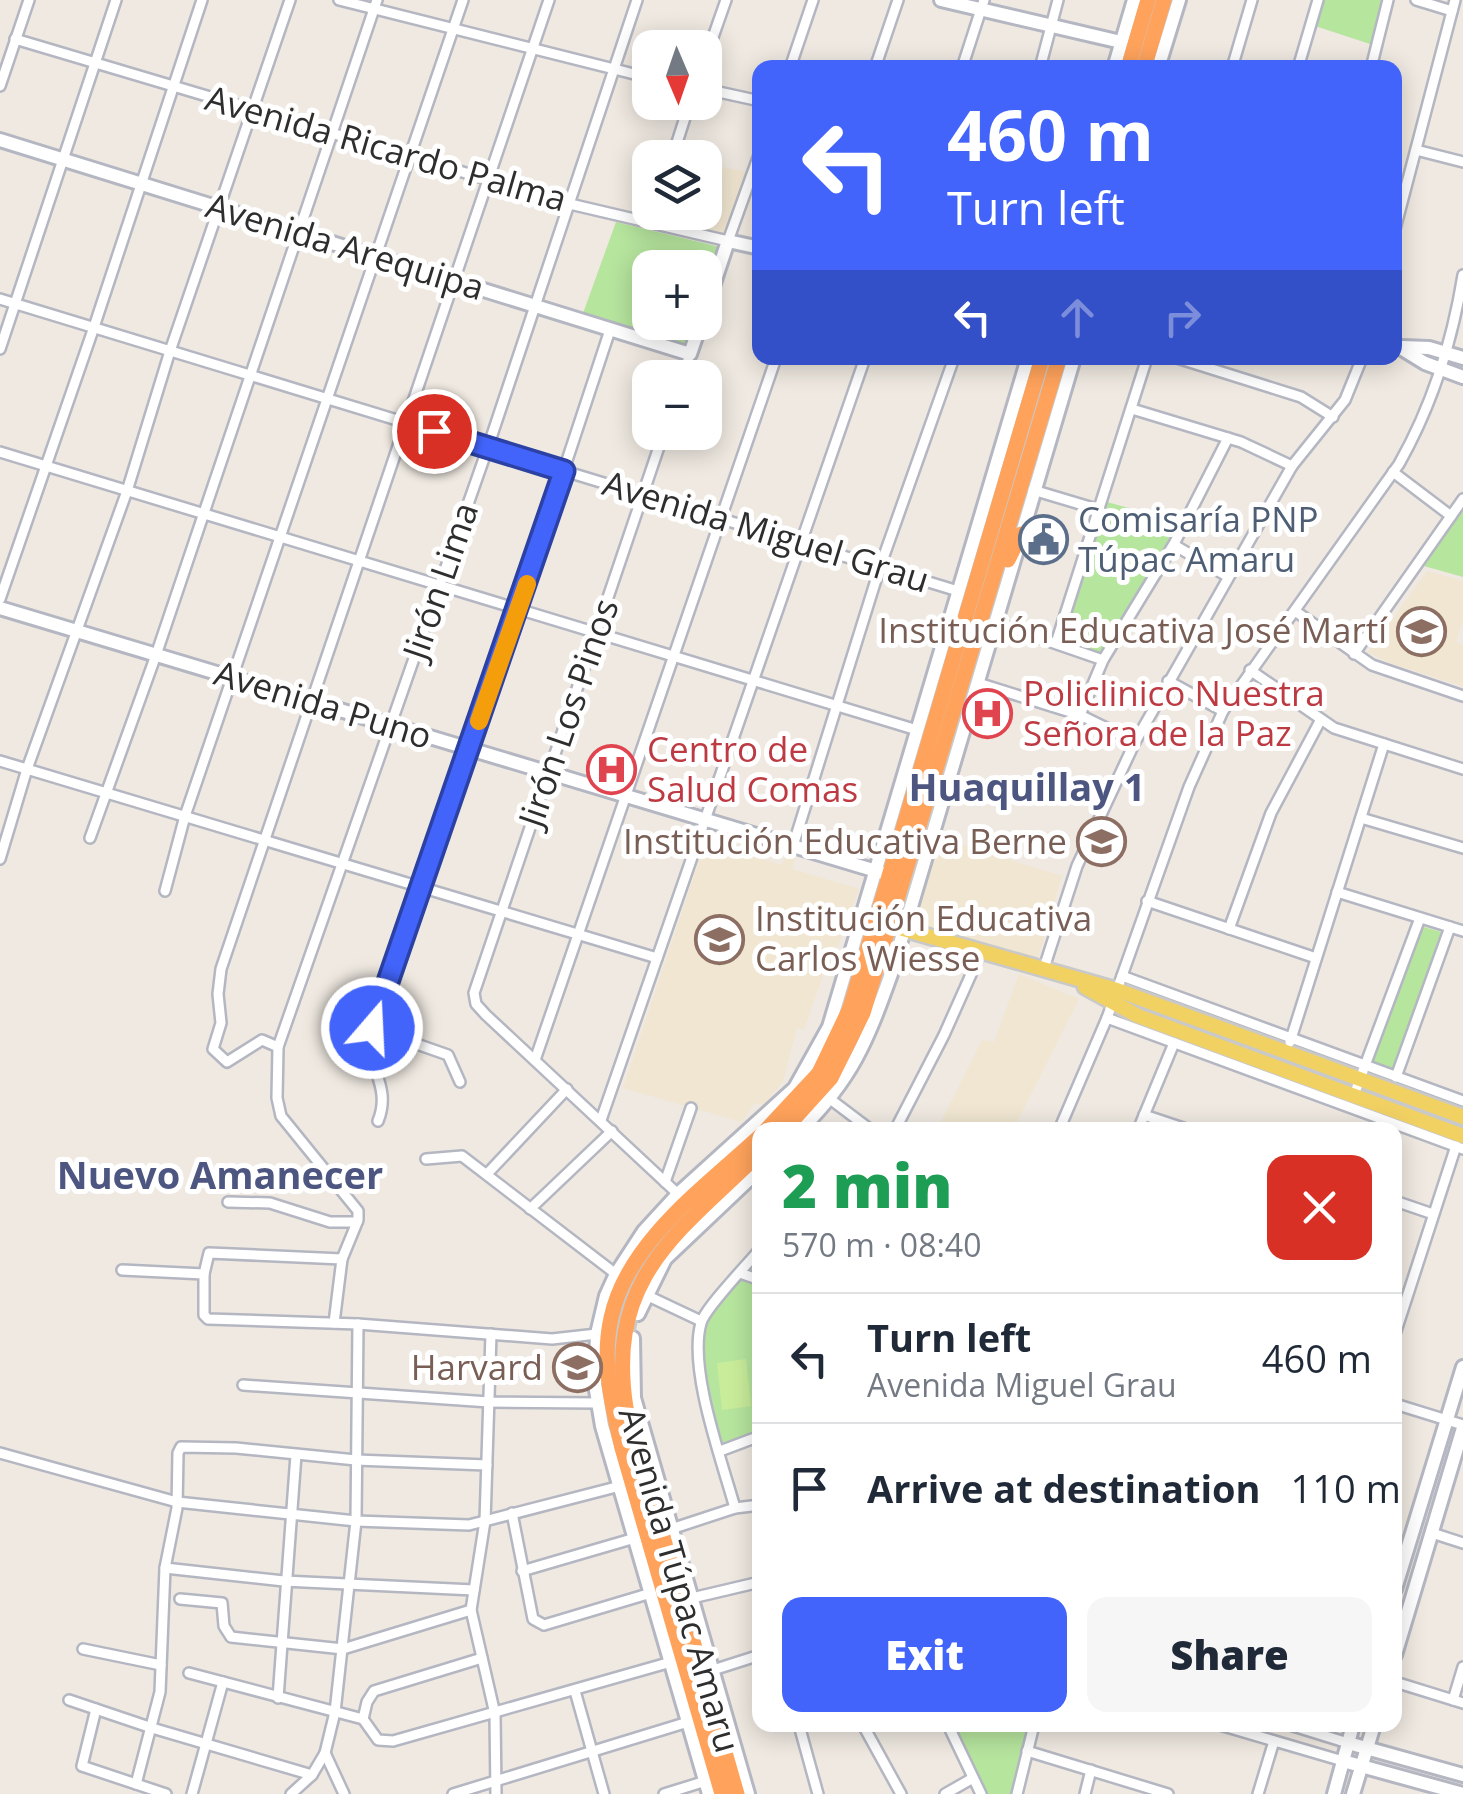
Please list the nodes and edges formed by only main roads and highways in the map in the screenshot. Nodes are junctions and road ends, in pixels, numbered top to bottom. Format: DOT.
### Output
graph roads {
  1 [pos="941,0"];
  2 [pos="1134,0"];
  3 [pos="1148,0"];
  4 [pos="1164,0"];
  5 [pos="1178,0"];
  6 [pos="982,5"];
  7 [pos="1122,42"];
  8 [pos="1116,60"];
  9 [pos="1130,60"];
  10 [pos="1146,60"];
  11 [pos="1160,60"];
  12 [pos="0,140"];
  13 [pos="752,246"];
  14 [pos="722,259"];
  15 [pos="632,337"];
  16 [pos="643,340"];
  17 [pos="695,340"];
  18 [pos="1402,347"];
  19 [pos="1402,349"];
  20 [pos="1463,358"];
  21 [pos="1026,365"];
  22 [pos="1040,365"];
  23 [pos="1058,365"];
  24 [pos="1072,365"];
  25 [pos="1463,377"];
  26 [pos="1021,534"];
  27 [pos="0,608"];
  28 [pos="976,642"];
  29 [pos="889,875"];
  30 [pos="903,929"];
  31 [pos="1115,996"];
  32 [pos="1463,1118"];
  33 [pos="757,1122"];
  34 [pos="774,1122"];
  35 [pos="791,1122"];
  36 [pos="808,1122"];
  37 [pos="752,1127"];
  38 [pos="752,1143"];
  39 [pos="1460,1143"];
  40 [pos="752,1161"];
  41 [pos="752,1175"];
  42 [pos="1463,1367"];
  43 [pos="1463,1426"];
  44 [pos="632,1483"];
  45 [pos="1402,1566"];
  46 [pos="1402,1632"];
  47 [pos="714,1673"];
  48 [pos="714,1715"];
  49 [pos="1351,1732"];
  50 [pos="1372,1732"];
  51 [pos="1348,1742"];
  52 [pos="1367,1748"];
  53 [pos="1343,1761"];
  54 [pos="1362,1765"];
  55 [pos="1463,1775"];
  56 [pos="713,1787"];
  57 [pos="737,1794"];
  58 [pos="748,1794"];
  59 [pos="1334,1794"];
  60 [pos="1353,1794"];
  61 [pos="1463,1794"];
  1 -- 6 [label="main road"];
  2 -- 7 [label="main road"];
  3 -- 9 [label="highway"];
  4 -- 10 [label="highway"];
  5 -- 11 [label="main road"];
  6 -- 7 [label="main road"];
  7 -- 8 [label="main road"];
  12 -- 15 [label="main road, Avenida Arequipa"];
  13 -- 14 [label="main road, Avenida Ricardo Palma"];
  16 -- 17 [label="main road, Avenida Arequipa"];
  18 -- 20 [label="main road"];
  19 -- 25 [label="main road"];
  21 -- 29 [label="main road, Avenida Túpac Amaru"];
  22 -- 29 [label="highway, Avenida Túpac Amaru"];
  23 -- 28 [label="highway, Avenida Túpac Amaru"];
  24 -- 26 [label="main road"];
  26 -- 28 [label="highway"];
  26 -- 30 [label="main road"];
  27 -- 29 [label="main road, Avenida Puno"];
  28 -- 29 [label="highway, Avenida Túpac Amaru"];
  29 -- 33 [label="main road, Avenida Túpac Amaru"];
  29 -- 34 [label="highway, Avenida Túpac Amaru"];
  29 -- 35 [label="highway, Avenida Túpac Amaru"];
  30 -- 31 [label="main road"];
  30 -- 36 [label="main road"];
  31 -- 32 [label="main road"];
  31 -- 39 [label="main road"];
  37 -- 44 [label="main road, Avenida Túpac Amaru"];
  38 -- 44 [label="highway, Avenida Túpac Amaru"];
  40 -- 44 [label="highway, Avenida Túpac Amaru"];
  41 -- 47 [label="main road, Avenida Túpac Amaru"];
  42 -- 45 [label="main road"];
  43 -- 46 [label="main road"];
  44 -- 48 [label="highway, Avenida Túpac Amaru"];
  44 -- 56 [label="highway, Avenida Túpac Amaru"];
  44 -- 56 [label="main road, Avenida Túpac Amaru"];
  47 -- 48 [label="highway"];
  47 -- 58 [label="main road, Avenida Túpac Amaru"];
  48 -- 57 [label="highway, Avenida Túpac Amaru"];
  49 -- 51 [label="main road"];
  50 -- 52 [label="main road"];
  51 -- 52 [label="main road"];
  51 -- 53 [label="main road"];
  52 -- 54 [label="main road"];
  52 -- 55 [label="main road"];
  53 -- 54 [label="main road"];
  53 -- 59 [label="main road"];
  54 -- 60 [label="main road"];
  54 -- 61 [label="main road"];
}
